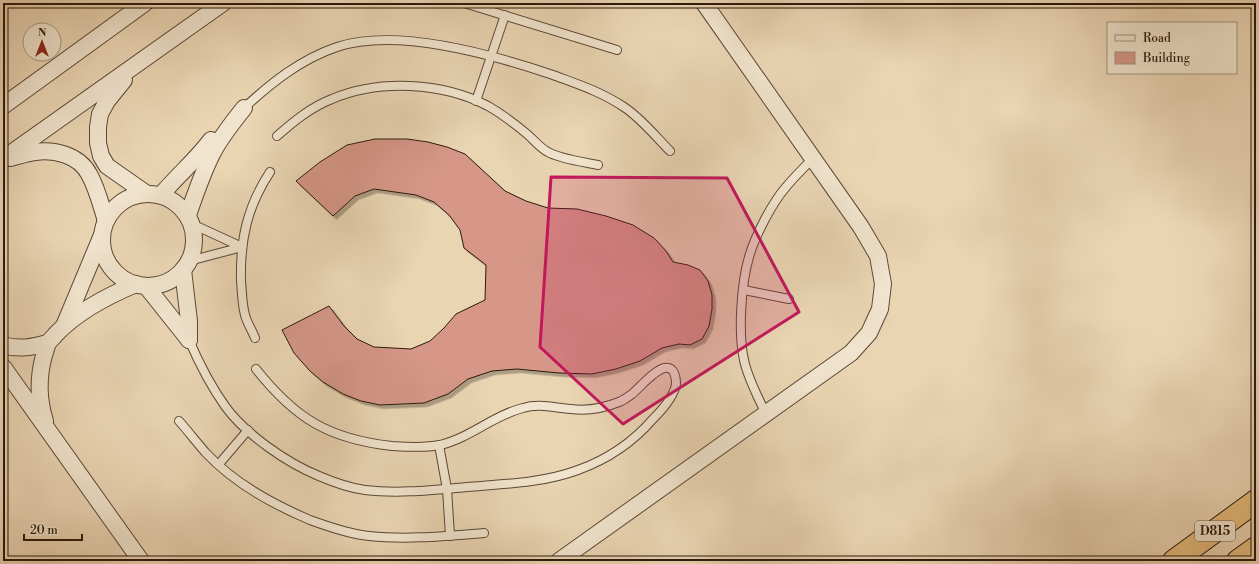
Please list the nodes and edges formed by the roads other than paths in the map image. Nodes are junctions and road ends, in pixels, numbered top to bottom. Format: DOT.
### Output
graph roads {
  1 [pos="145,3"];
  2 [pos="223,3"];
  3 [pos="464,3"];
  4 [pos="704,3"];
  5 [pos="505,15"];
  6 [pos="617,50"];
  7 [pos="490,57"];
  8 [pos="142,60"];
  9 [pos="476,101"];
  10 [pos="3,106"];
  11 [pos="244,108"];
  12 [pos="277,136"];
  13 [pos="670,151"];
  14 [pos="813,158"];
  15 [pos="3,159"];
  16 [pos="598,164"];
  17 [pos="270,172"];
  18 [pos="154,194"];
  19 [pos="190,220"];
  20 [pos="104,228"];
  21 [pos="242,247"];
  22 [pos="186,266"];
  23 [pos="141,285"];
  24 [pos="744,290"];
  25 [pos="789,299"];
  26 [pos="64,326"];
  27 [pos="255,338"];
  28 [pos="189,340"];
  29 [pos="48,343"];
  30 [pos="3,345"];
  31 [pos="3,368"];
  32 [pos="256,369"];
  33 [pos="766,414"];
  34 [pos="179,421"];
  35 [pos="248,430"];
  36 [pos="49,432"];
  37 [pos="440,445"];
  38 [pos="218,464"];
  39 [pos="447,489"];
  40 [pos="1256,494"];
  41 [pos="1256,501"];
  42 [pos="484,533"];
  43 [pos="450,536"];
  44 [pos="1201,540"];
  45 [pos="141,561"];
  46 [pos="559,561"];
  47 [pos="1174,561"];
  1 -- 10 [label="street"];
  2 -- 8 [label="street"];
  3 -- 5 [label="lane"];
  4 -- 14 [label="street"];
  5 -- 6 [label="lane"];
  5 -- 7 [label="lane"];
  7 -- 9 [label="lane"];
  7 -- 11 [label="lane"];
  7 -- 13 [label="lane"];
  8 -- 15 [label="street"];
  8 -- 18 [label="street"];
  9 -- 12 [label="lane"];
  9 -- 16 [label="lane"];
  11 -- 18 [label="street"];
  11 -- 19 [label="street"];
  14 -- 24 [label="lane"];
  14 -- 33 [label="street"];
  15 -- 20 [label="street"];
  17 -- 21 [label="lane"];
  18 -- 19 [label="street"];
  18 -- 20 [label="street"];
  19 -- 21 [label="lane"];
  19 -- 22 [label="street"];
  20 -- 23 [label="street"];
  20 -- 26 [label="street"];
  21 -- 22 [label="lane"];
  21 -- 27 [label="lane"];
  22 -- 23 [label="street"];
  22 -- 28 [label="street"];
  23 -- 26 [label="street"];
  23 -- 28 [label="street"];
  24 -- 25 [label="lane"];
  24 -- 33 [label="lane"];
  26 -- 29 [label="street"];
  28 -- 35 [label="lane"];
  29 -- 30 [label="street"];
  29 -- 36 [label="street"];
  31 -- 36 [label="street"];
  32 -- 37 [label="lane"];
  33 -- 46 [label="street"];
  34 -- 38 [label="lane"];
  35 -- 38 [label="lane"];
  35 -- 39 [label="lane"];
  36 -- 45 [label="street"];
  37 -- 39 [label="lane"];
  37 -- 39 [label="lane"];
  38 -- 43 [label="lane"];
  39 -- 43 [label="lane"];
  40 -- 44 [label="highway"];
  41 -- 44 [label="highway, D815"];
  42 -- 43 [label="lane"];
  44 -- 47 [label="highway, D815"];
}
